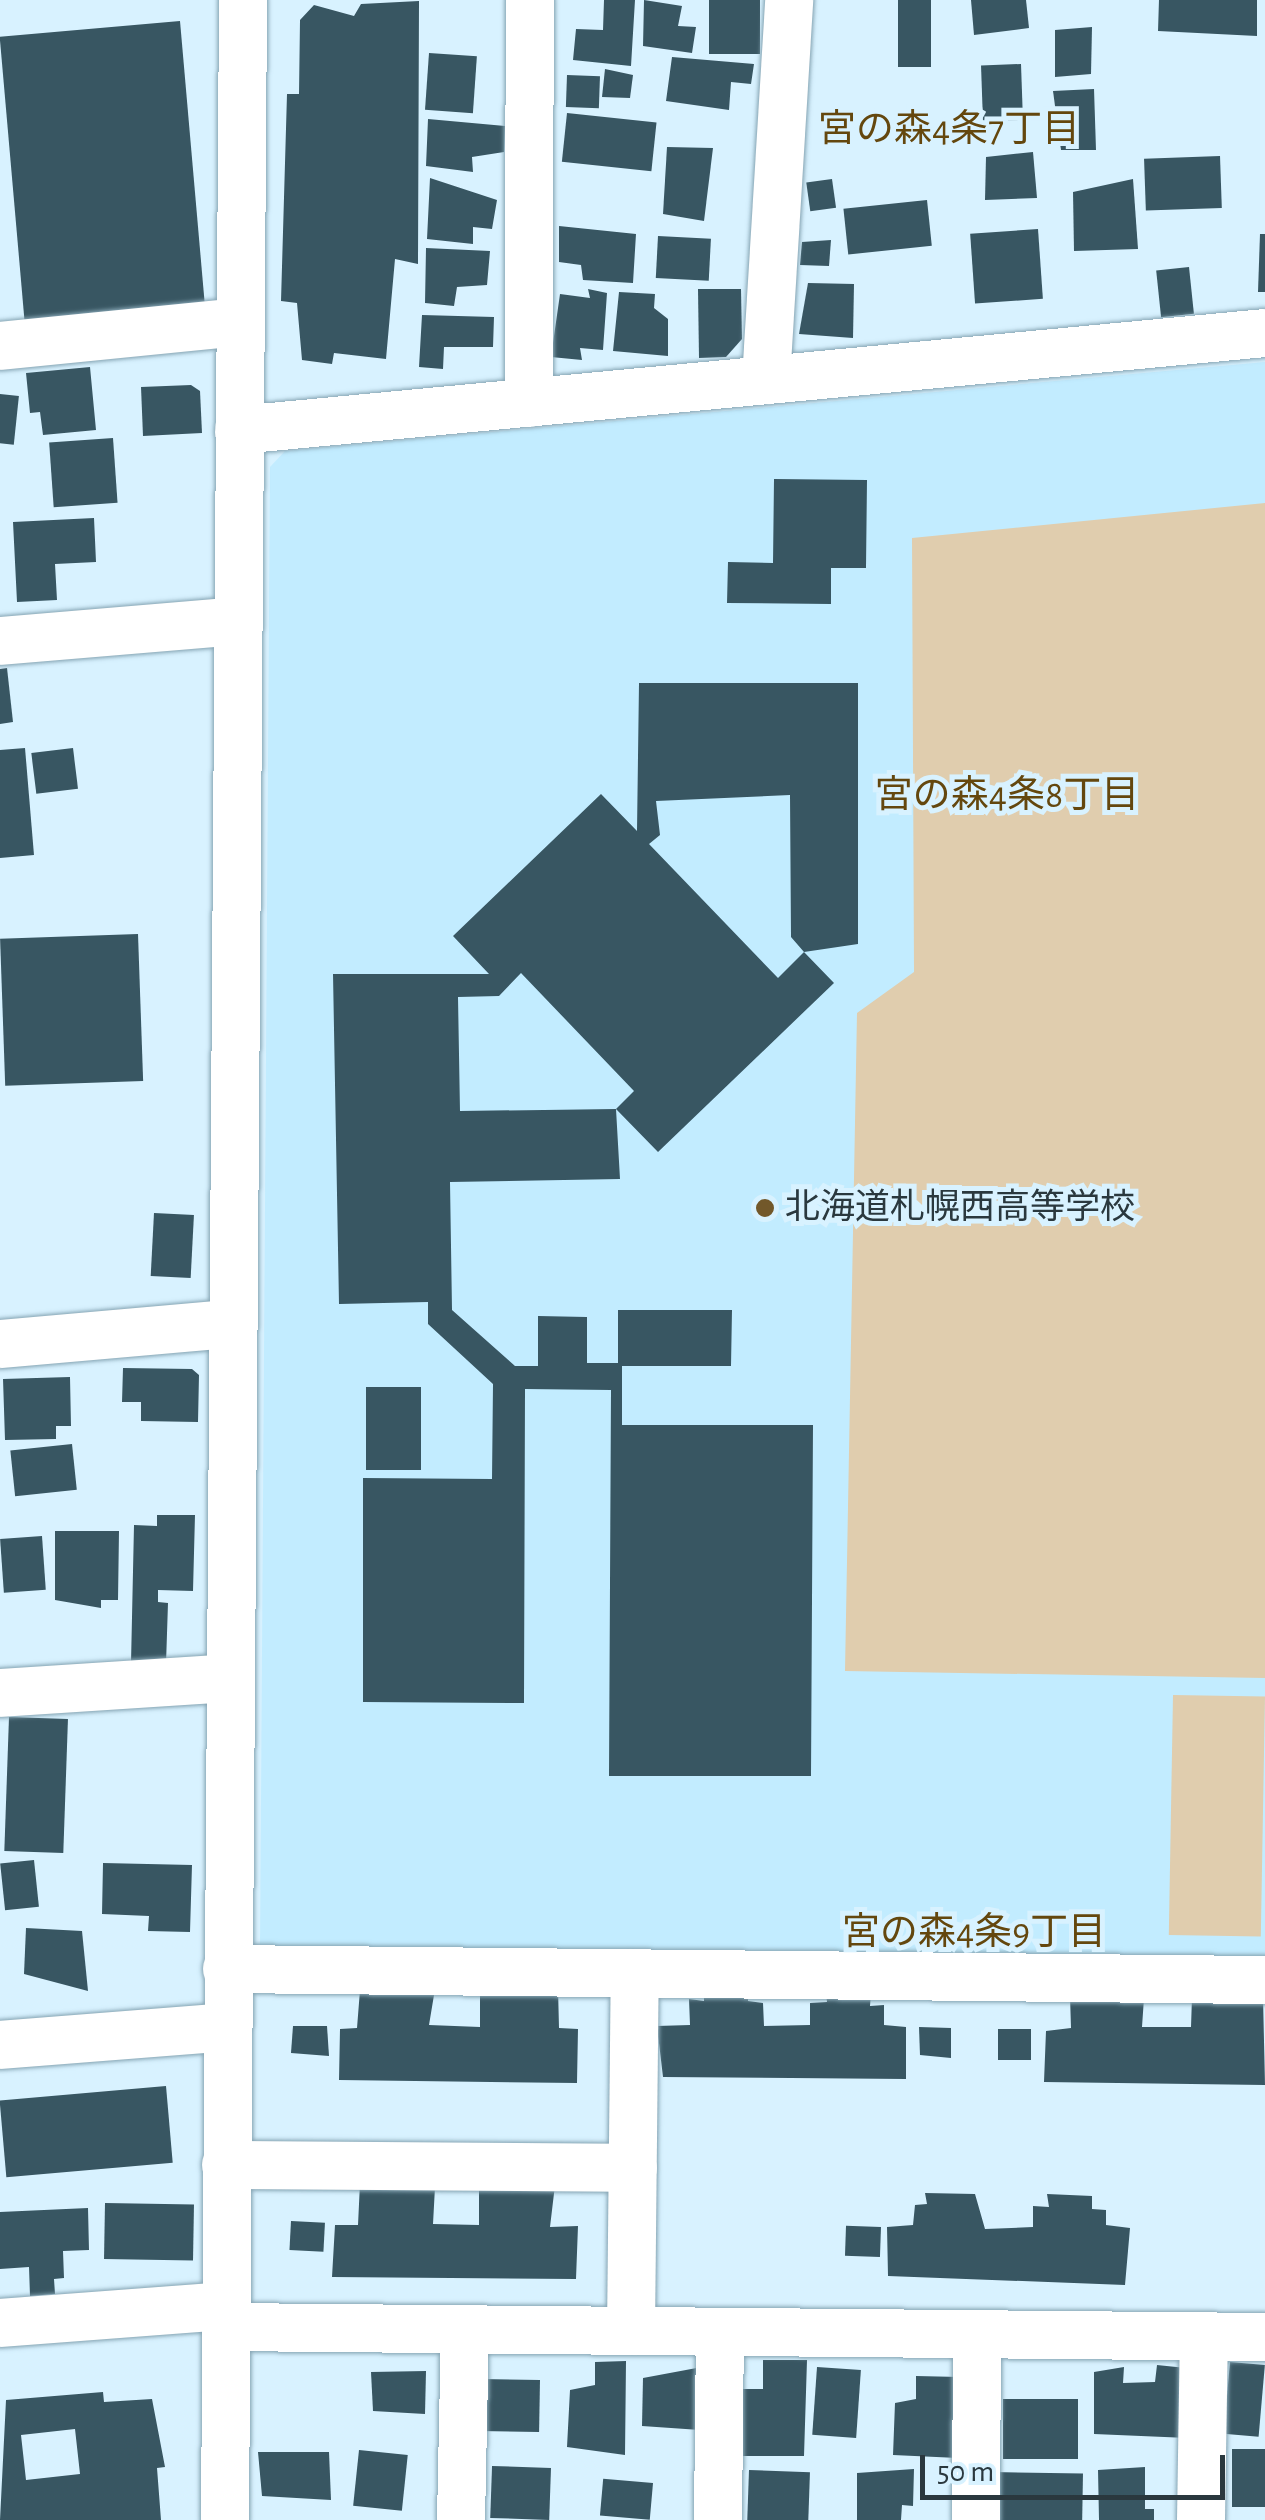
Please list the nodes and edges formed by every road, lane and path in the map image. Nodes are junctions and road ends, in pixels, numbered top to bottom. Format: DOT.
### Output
graph roads {
  1 [pos="243,0"];
  2 [pos="530,0"];
  3 [pos="788,0"];
  4 [pos="240,322"];
  5 [pos="1265,333"];
  6 [pos="0,346"];
  7 [pos="766,380"];
  8 [pos="529,403"];
  9 [pos="239,430"];
  10 [pos="237,621"];
  11 [pos="0,641"];
  12 [pos="230,1324"];
  13 [pos="0,1344"];
  14 [pos="228,1678"];
  15 [pos="0,1692"];
  16 [pos="227,1969"];
  17 [pos="636,1973"];
  18 [pos="1265,1980"];
  19 [pos="227,2027"];
  20 [pos="0,2045"];
  21 [pos="226,2166"];
  22 [pos="632,2168"];
  23 [pos="226,2317"];
  24 [pos="0,2323"];
  25 [pos="465,2329"];
  26 [pos="631,2331"];
  27 [pos="720,2332"];
  28 [pos="978,2334"];
  29 [pos="1204,2336"];
  30 [pos="1265,2336"];
  31 [pos="225,2520"];
  32 [pos="462,2520"];
  33 [pos="718,2520"];
  34 [pos="976,2520"];
  35 [pos="1201,2520"];
  1 -- 4 [label="street"];
  2 -- 8 [label="street"];
  3 -- 7 [label="street"];
  4 -- 6 [label="street"];
  4 -- 9 [label="street"];
  5 -- 7 [label="street"];
  7 -- 8 [label="street"];
  8 -- 9 [label="street"];
  9 -- 10 [label="street"];
  10 -- 11 [label="street"];
  10 -- 12 [label="street"];
  12 -- 13 [label="street"];
  12 -- 14 [label="street"];
  14 -- 15 [label="street"];
  14 -- 16 [label="street"];
  16 -- 17 [label="street"];
  16 -- 19 [label="street"];
  17 -- 18 [label="street"];
  17 -- 22 [label="street"];
  19 -- 20 [label="street"];
  19 -- 21 [label="street"];
  21 -- 22 [label="street"];
  21 -- 23 [label="street"];
  22 -- 26 [label="street"];
  23 -- 24 [label="street"];
  23 -- 25 [label="street"];
  23 -- 31 [label="street"];
  25 -- 26 [label="street"];
  25 -- 32 [label="street"];
  26 -- 27 [label="street"];
  27 -- 28 [label="street"];
  27 -- 33 [label="street"];
  28 -- 29 [label="street"];
  28 -- 34 [label="street"];
  29 -- 30 [label="street"];
  29 -- 35 [label="street"];
}
